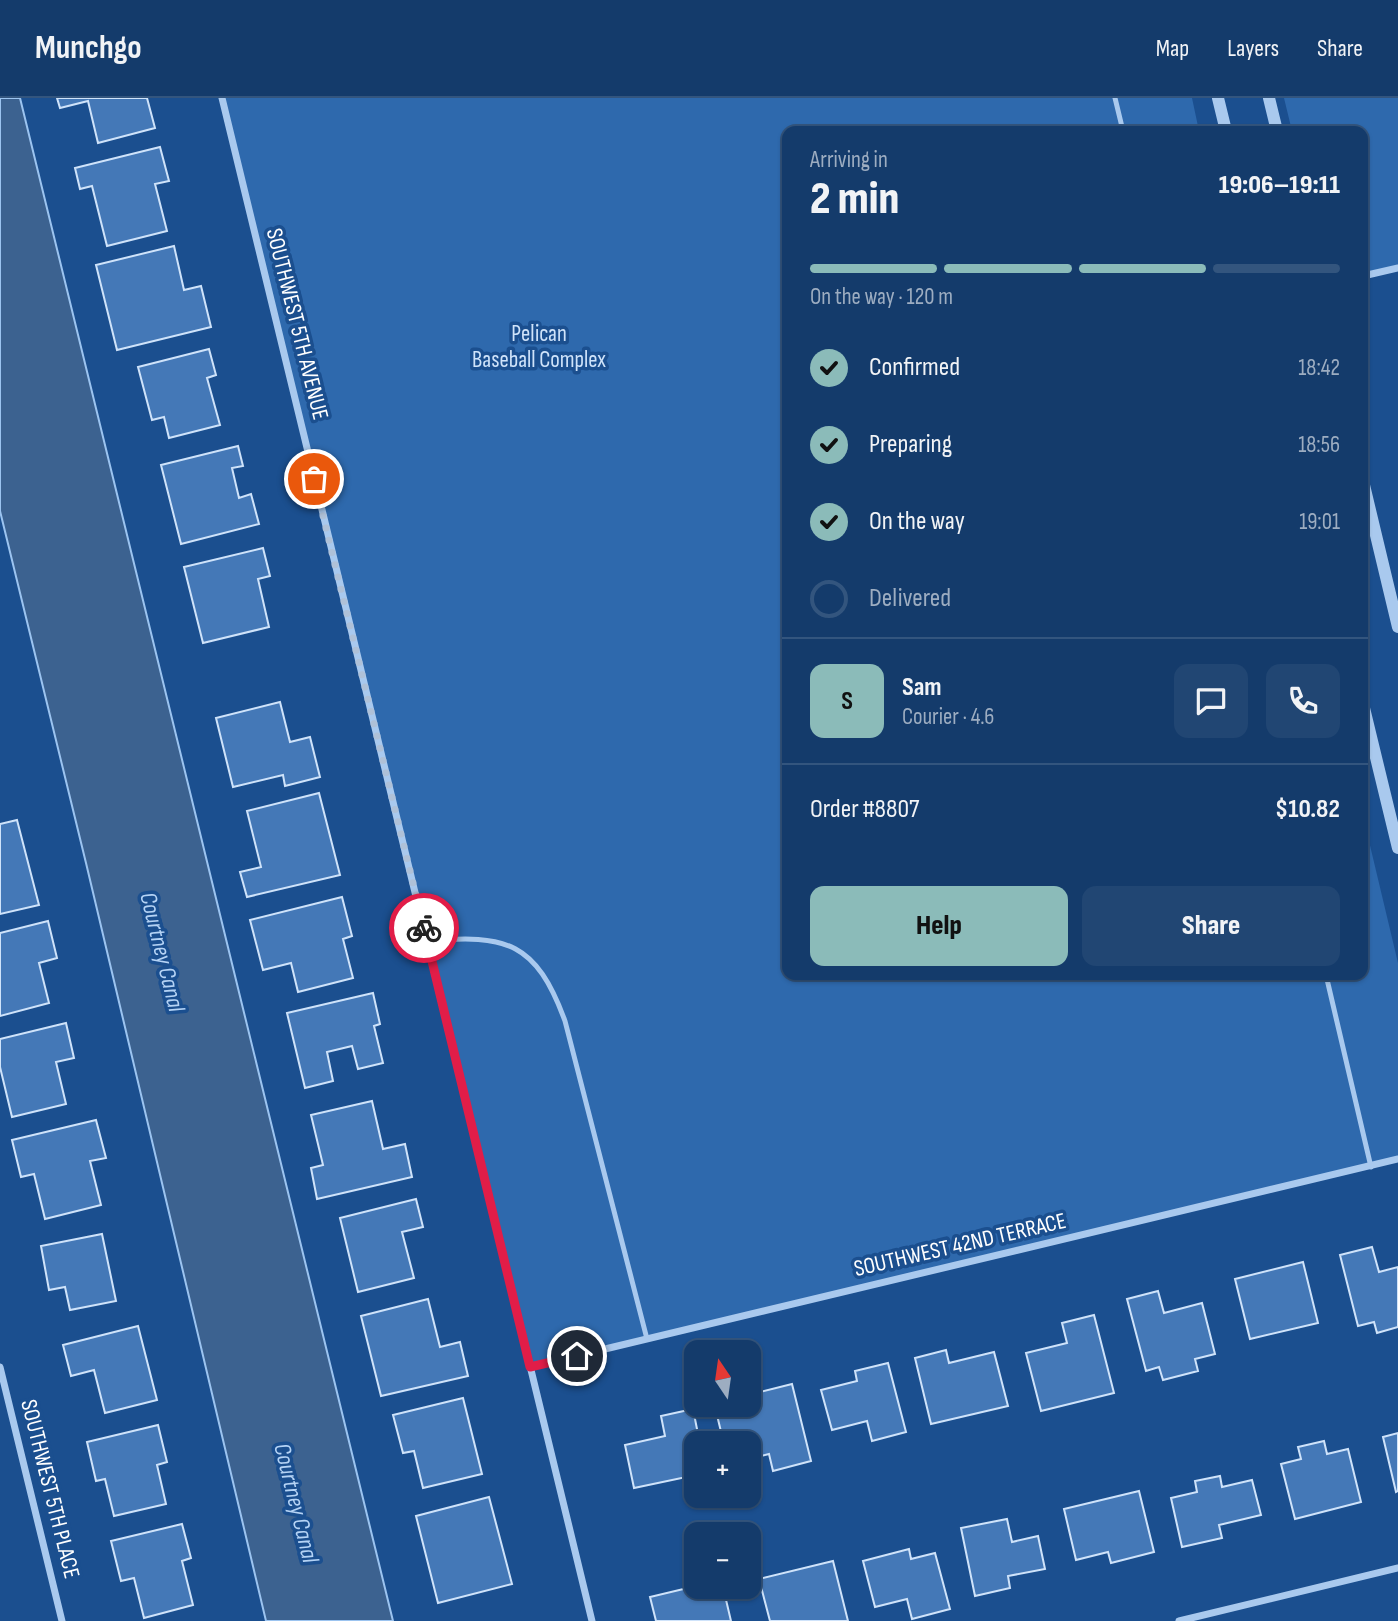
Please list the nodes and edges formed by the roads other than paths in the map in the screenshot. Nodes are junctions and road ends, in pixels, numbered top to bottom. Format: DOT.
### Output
graph roads {
  1 [pos="222,98"];
  2 [pos="1115,98"];
  3 [pos="1218,98"];
  4 [pos="1269,98"];
  5 [pos="1122,126"];
  6 [pos="1225,126"];
  7 [pos="1276,126"];
  8 [pos="1398,268"];
  9 [pos="1368,275"];
  10 [pos="1368,502"];
  11 [pos="1398,627"];
  12 [pos="1368,741"];
  13 [pos="1398,848"];
  14 [pos="426,941"];
  15 [pos="1327,980"];
  16 [pos="1398,1160"];
  17 [pos="1371,1167"];
  18 [pos="647,1339"];
  19 [pos="0,1367"];
  20 [pos="530,1367"];
  21 [pos="1398,1568"];
  22 [pos="62,1621"];
  23 [pos="592,1621"];
  24 [pos="1179,1621"];
  1 -- 14 [label="street, SOUTHWEST 5TH AVENUE"];
  2 -- 5 [label="lane"];
  3 -- 6 [label="street"];
  4 -- 7 [label="street"];
  8 -- 9 [label="street"];
  10 -- 11 [label="street"];
  12 -- 13 [label="street"];
  14 -- 18 [label="lane"];
  14 -- 20 [label="street, SOUTHWEST 5TH AVENUE"];
  15 -- 17 [label="lane"];
  16 -- 17 [label="street, SOUTHWEST 42ND TERRACE"];
  17 -- 18 [label="street, SOUTHWEST 42ND TERRACE"];
  18 -- 20 [label="street, SOUTHWEST 42ND TERRACE"];
  19 -- 22 [label="street, SOUTHWEST 5TH PLACE"];
  20 -- 23 [label="street, SOUTHWEST 5TH AVENUE"];
  21 -- 24 [label="street"];
}
